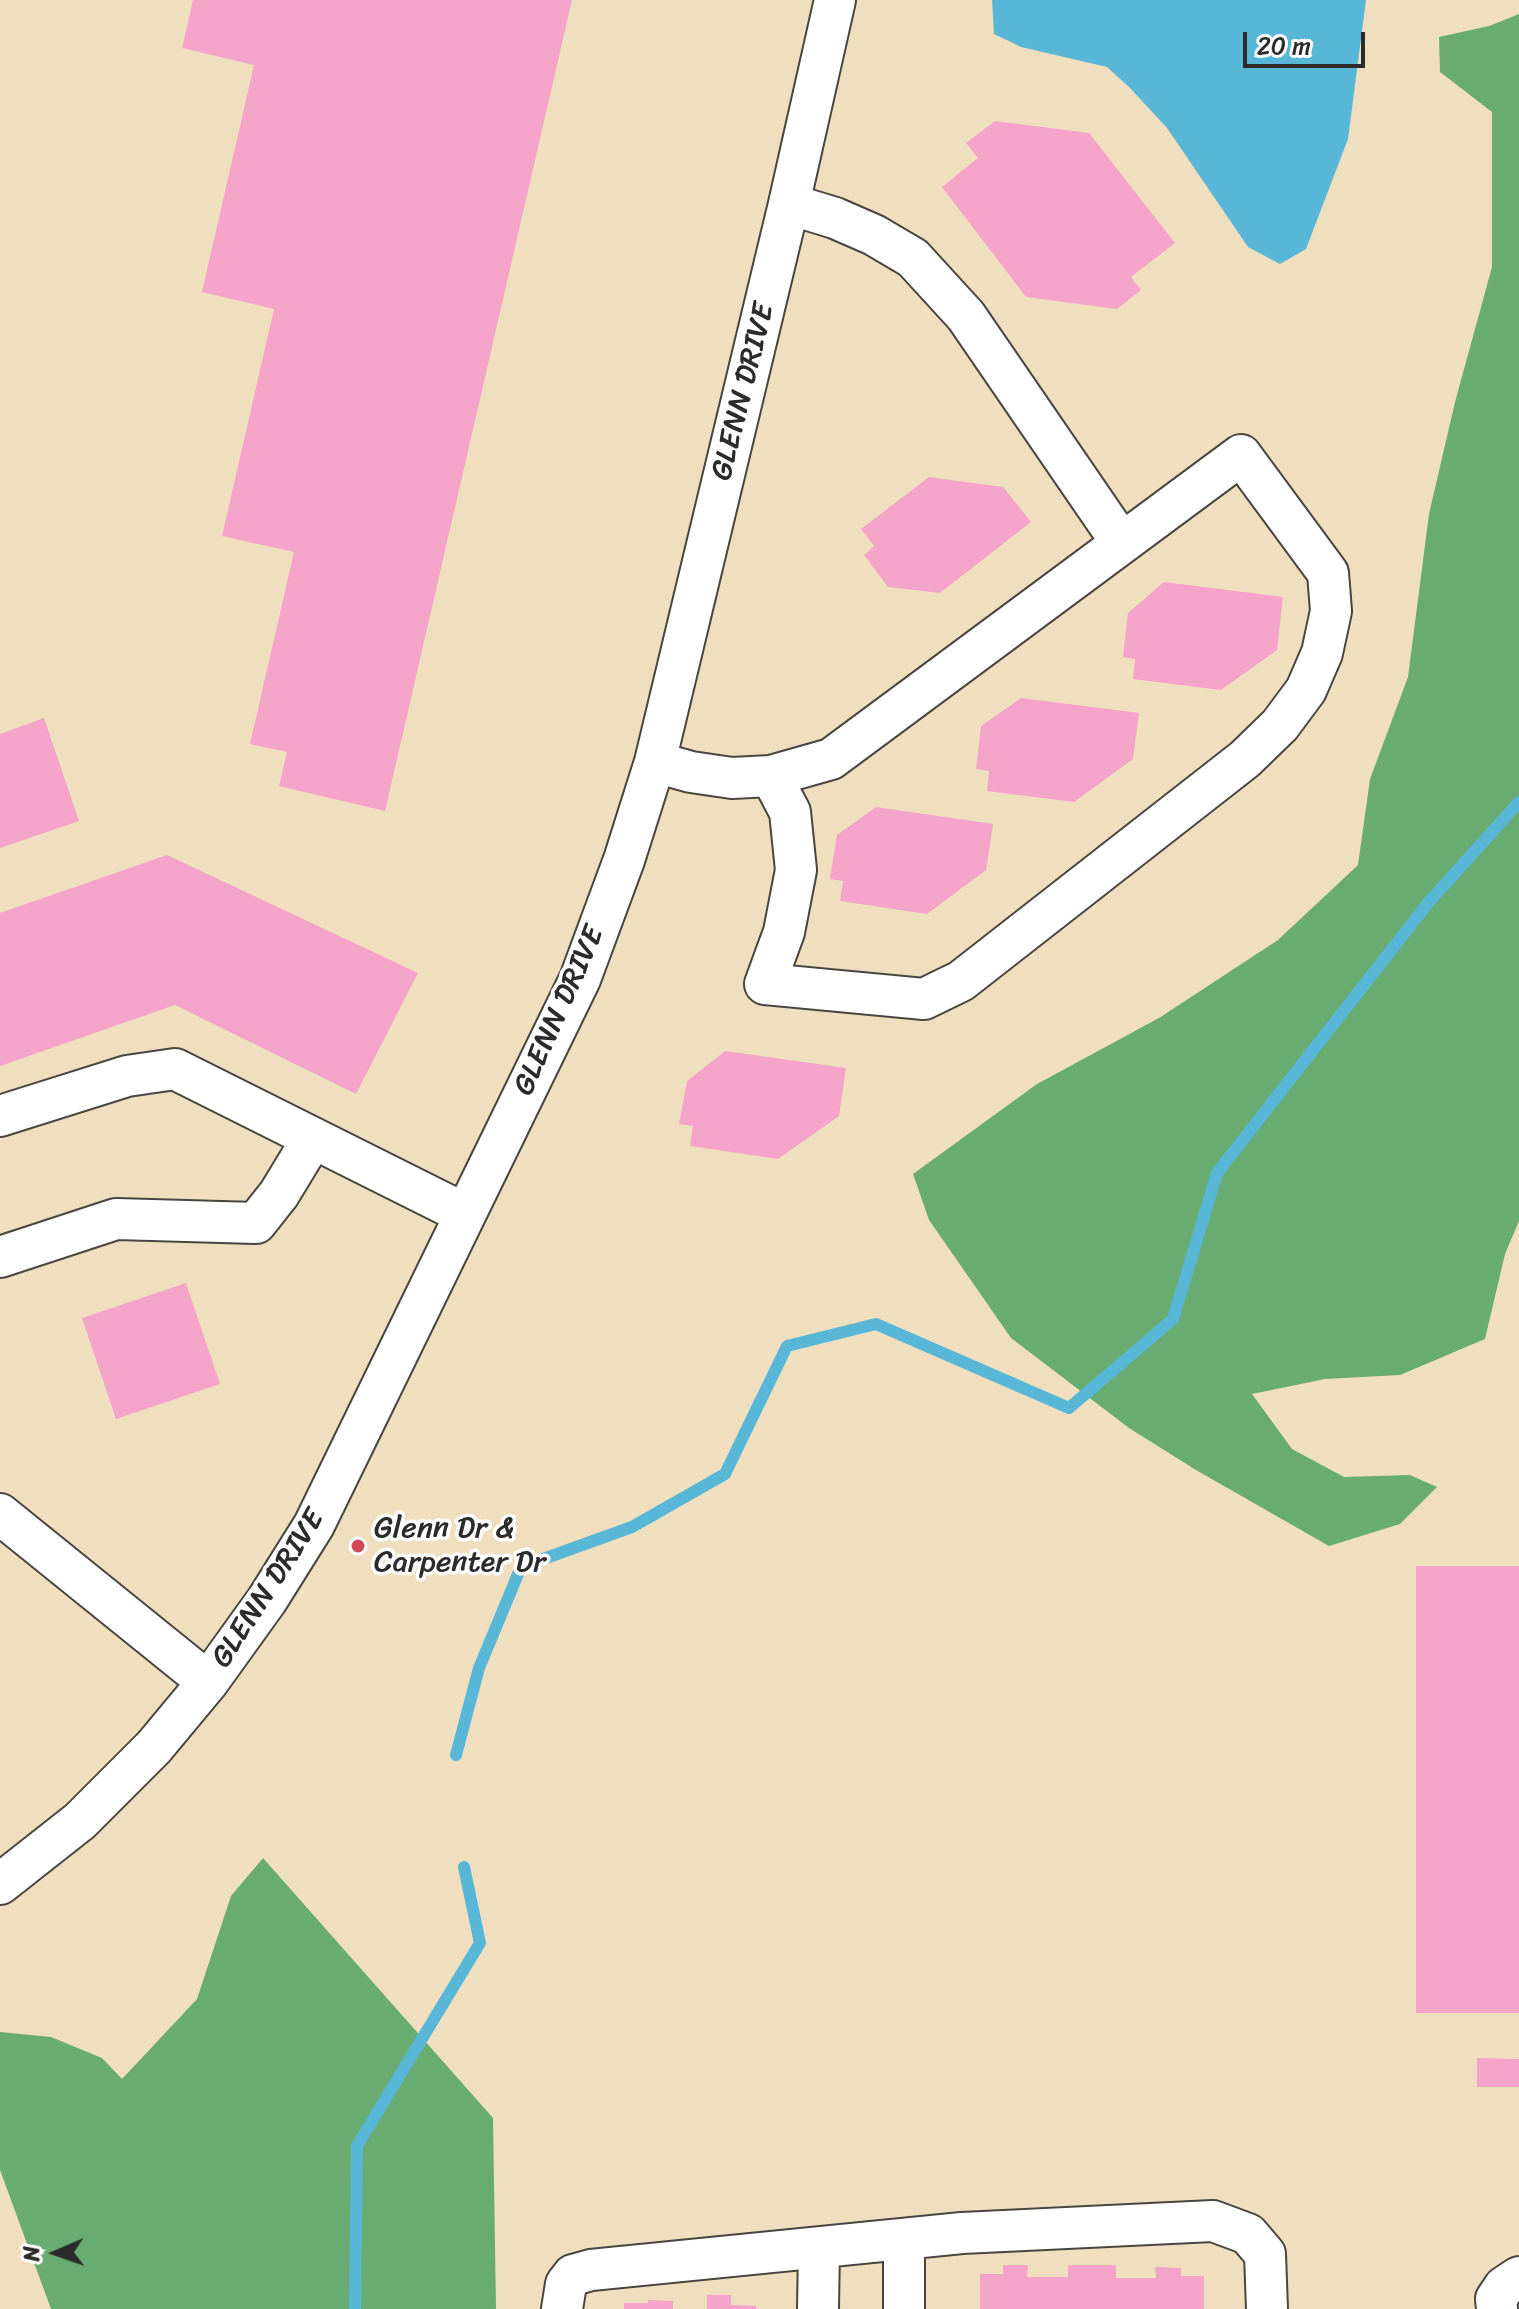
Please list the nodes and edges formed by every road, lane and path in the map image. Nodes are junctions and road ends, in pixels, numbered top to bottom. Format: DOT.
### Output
graph roads {
  1 [pos="835,0"];
  2 [pos="789,204"];
  3 [pos="1121,542"];
  4 [pos="655,762"];
  5 [pos="771,776"];
  6 [pos="0,1116"];
  7 [pos="313,1138"];
  8 [pos="465,1214"];
  9 [pos="0,1257"];
  10 [pos="0,1514"];
  11 [pos="208,1682"];
  12 [pos="0,1884"];
  13 [pos="904,2239"];
  14 [pos="819,2248"];
  15 [pos="1519,2277"];
  16 [pos="562,2309"];
  17 [pos="818,2309"];
  18 [pos="904,2309"];
  19 [pos="1267,2309"];
  20 [pos="1497,2309"];
  1 -- 2 [label="street, GLENN DRIVE"];
  2 -- 3 [label="street"];
  2 -- 4 [label="street, GLENN DRIVE"];
  3 -- 5 [label="street"];
  3 -- 5 [label="street"];
  4 -- 5 [label="street"];
  4 -- 8 [label="street, GLENN DRIVE"];
  6 -- 7 [label="street"];
  7 -- 8 [label="street"];
  7 -- 9 [label="street"];
  8 -- 11 [label="street, GLENN DRIVE"];
  10 -- 11 [label="street"];
  11 -- 12 [label="street, GLENN DRIVE"];
  13 -- 14 [label="street"];
  13 -- 18 [label="street"];
  13 -- 19 [label="street"];
  14 -- 16 [label="street"];
  14 -- 17 [label="street"];
  15 -- 20 [label="street"];
}
